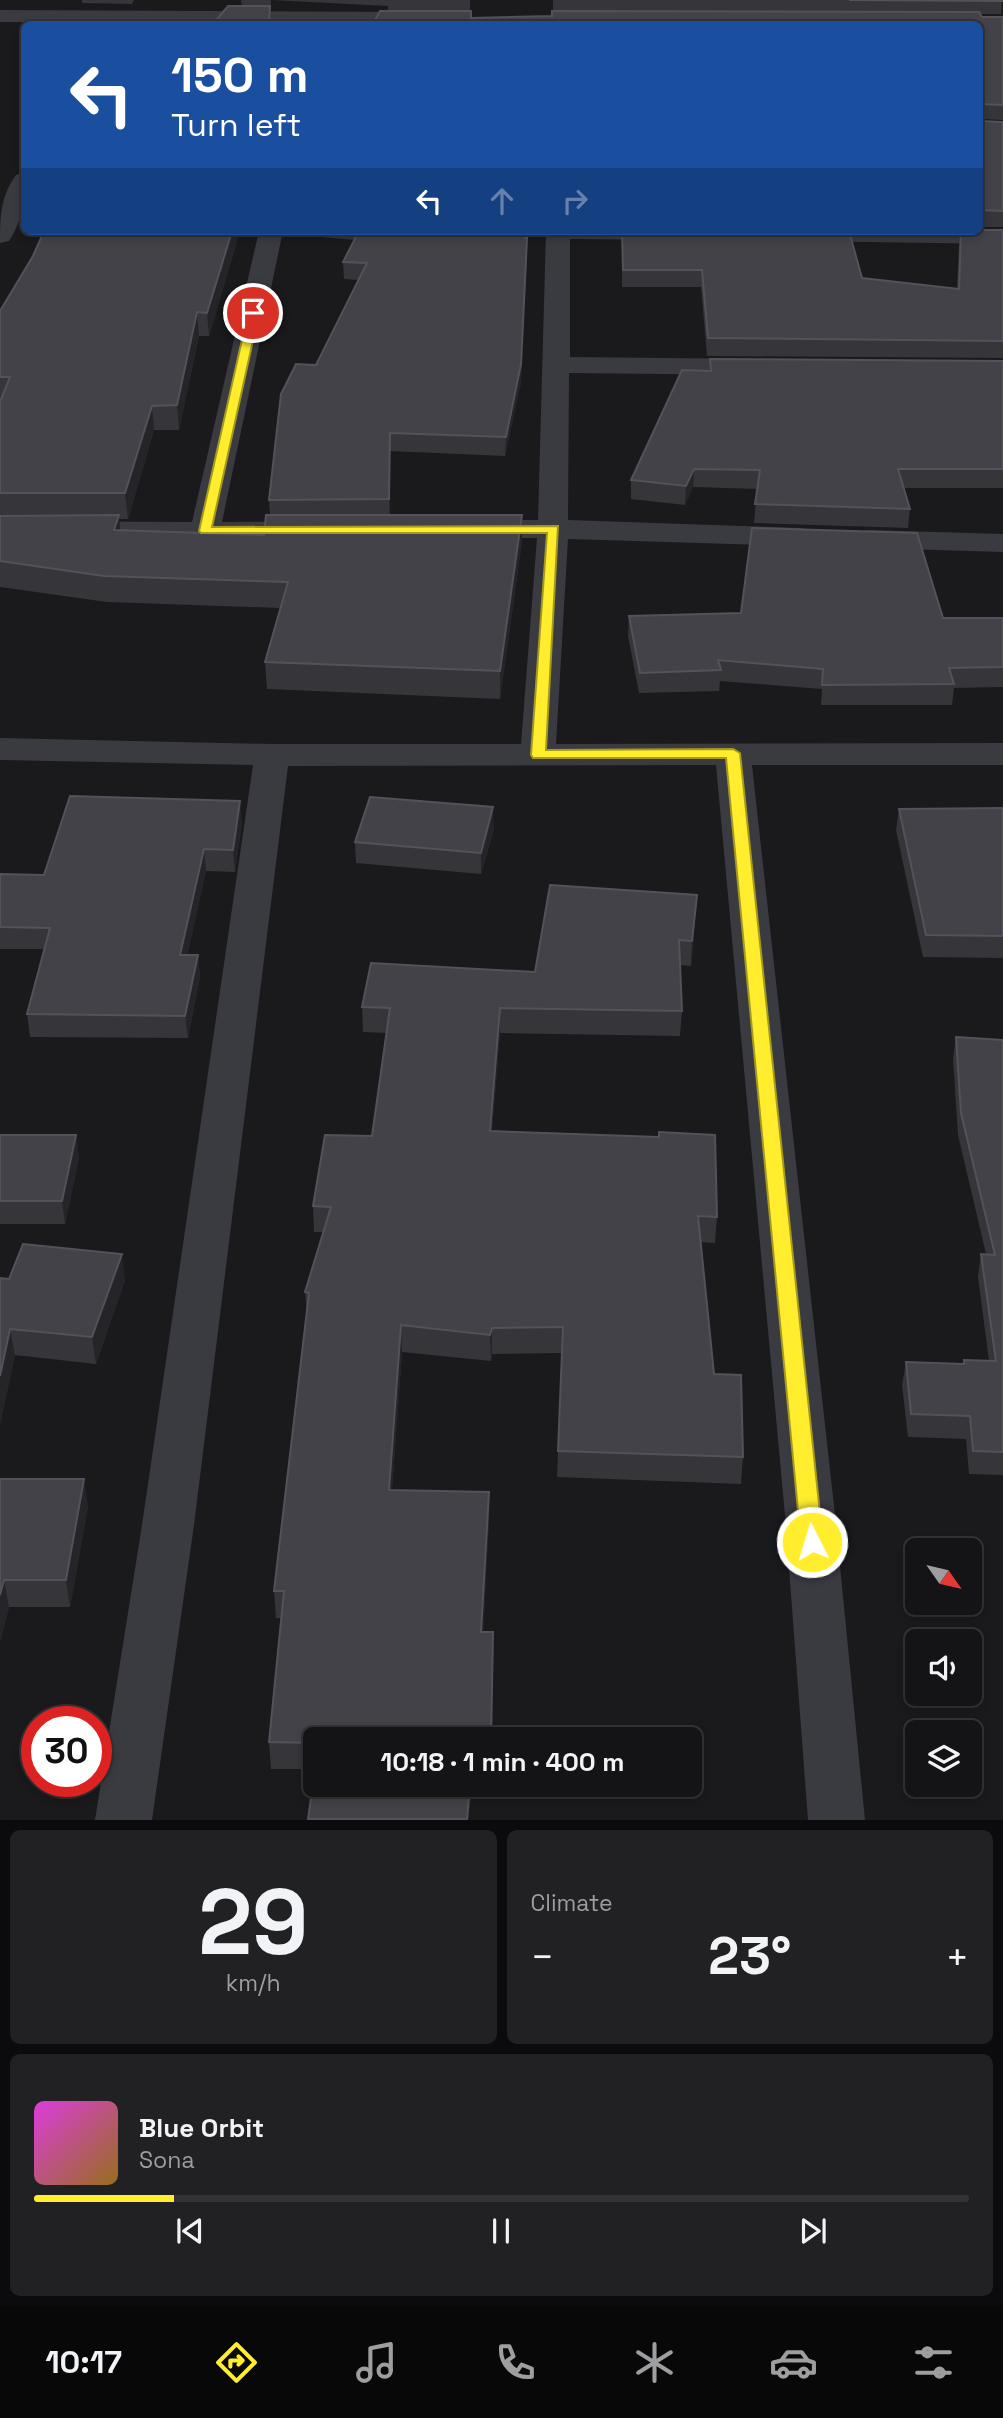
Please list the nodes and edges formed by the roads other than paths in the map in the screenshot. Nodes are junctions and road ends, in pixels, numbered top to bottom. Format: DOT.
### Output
graph roads {
  1 [pos="5,11"];
  2 [pos="449,19"];
  3 [pos="94,21"];
  4 [pos="324,21"];
  5 [pos="21,187"];
  6 [pos="270,235"];
  7 [pos="558,235"];
  8 [pos="854,235"];
  9 [pos="0,236"];
  10 [pos="1003,237"];
  11 [pos="555,365"];
  12 [pos="779,367"];
  13 [pos="553,529"];
  14 [pos="0,530"];
  15 [pos="344,530"];
  16 [pos="442,530"];
  17 [pos="205,531"];
  18 [pos="1003,543"];
  19 [pos="0,749"];
  20 [pos="733,753"];
  21 [pos="1003,754"];
  22 [pos="272,755"];
  23 [pos="538,755"];
  24 [pos="123,1819"];
  25 [pos="837,1819"];
  1 -- 3 [label="street"];
  2 -- 4 [label="street"];
  3 -- 4 [label="street"];
  5 -- 9 [label="street"];
  6 -- 17 [label="street"];
  7 -- 11 [label="street"];
  8 -- 10 [label="street"];
  11 -- 12 [label="street"];
  11 -- 13 [label="street"];
  13 -- 16 [label="street"];
  13 -- 18 [label="street"];
  13 -- 23 [label="street"];
  14 -- 17 [label="street"];
  15 -- 17 [label="street"];
  19 -- 22 [label="street"];
  20 -- 21 [label="street"];
  20 -- 23 [label="street"];
  20 -- 25 [label="street"];
  22 -- 23 [label="street"];
  22 -- 24 [label="street"];
}
